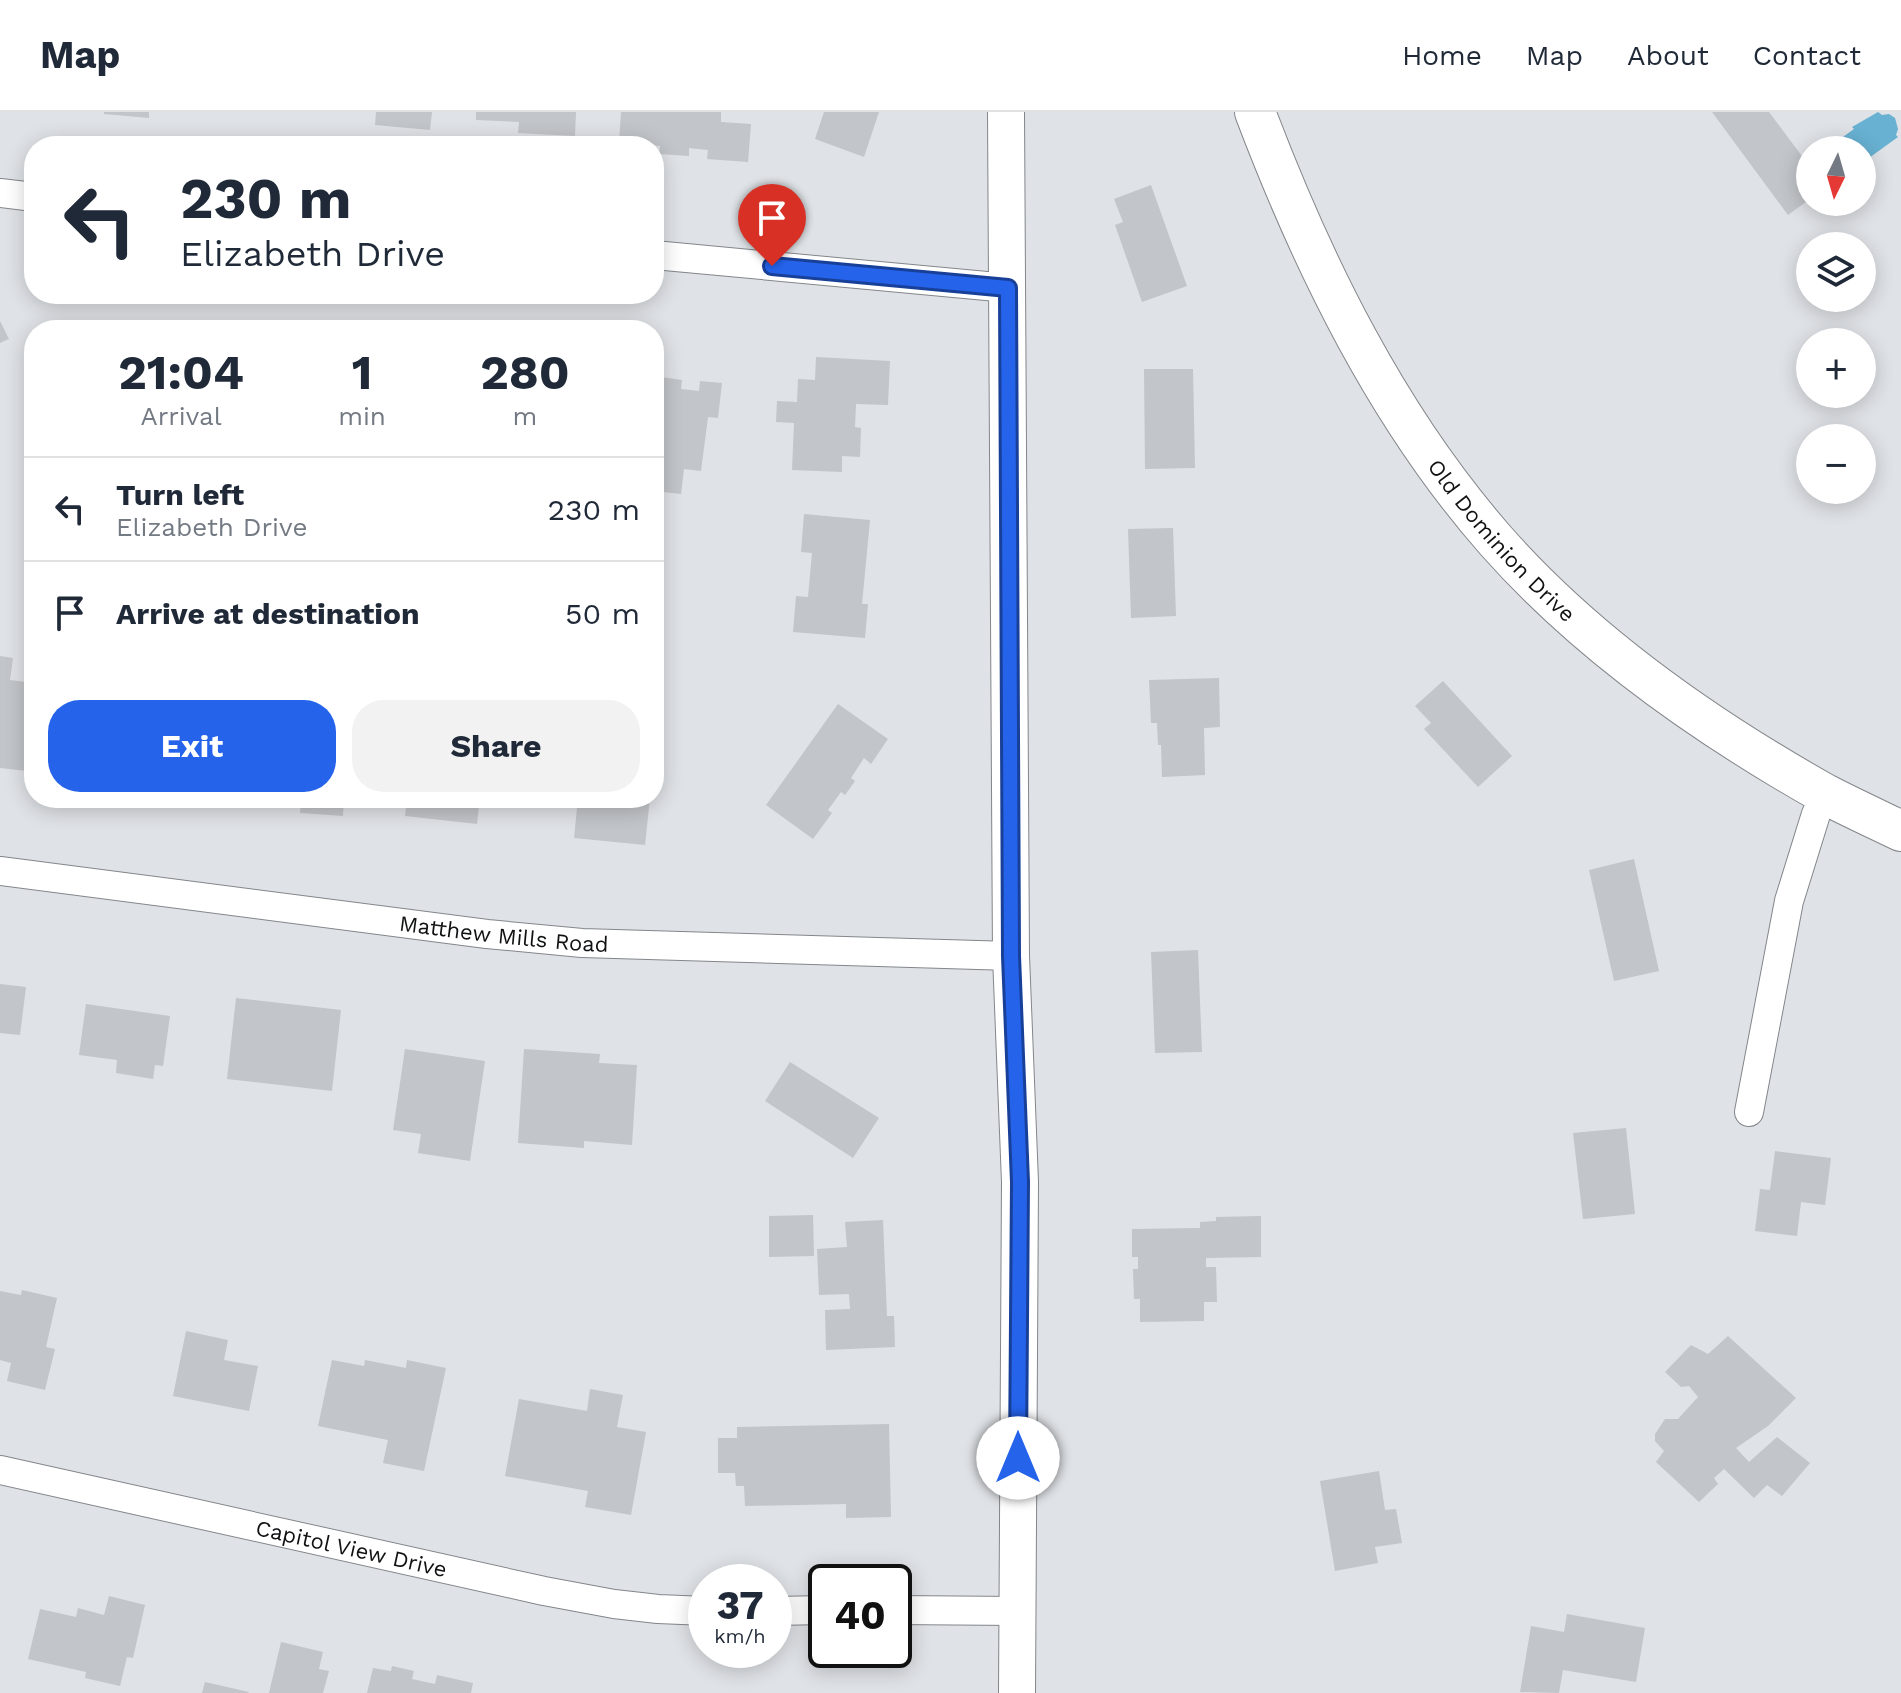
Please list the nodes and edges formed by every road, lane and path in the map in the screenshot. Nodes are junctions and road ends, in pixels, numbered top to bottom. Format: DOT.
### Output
graph roads {
  1 [pos="1006,112"];
  2 [pos="1255,112"];
  3 [pos="0,193"];
  4 [pos="24,196"];
  5 [pos="664,256"];
  6 [pos="1008,288"];
  7 [pos="1827,795"];
  8 [pos="1901,831"];
  9 [pos="0,871"];
  10 [pos="1011,956"];
  11 [pos="1749,1112"];
  12 [pos="0,1470"];
  13 [pos="688,1610"];
  14 [pos="912,1610"];
  15 [pos="1017,1611"];
  16 [pos="1017,1693"];
  1 -- 6 [label="street"];
  2 -- 7 [label="main road, Old Dominion Drive"];
  3 -- 4 [label="street"];
  5 -- 6 [label="street"];
  6 -- 10 [label="street"];
  7 -- 8 [label="main road, Old Dominion Drive"];
  7 -- 11 [label="street"];
  9 -- 10 [label="street, Matthew Mills Road"];
  10 -- 15 [label="street"];
  12 -- 13 [label="street, Capitol View Drive"];
  14 -- 15 [label="street"];
  15 -- 16 [label="street"];
}
